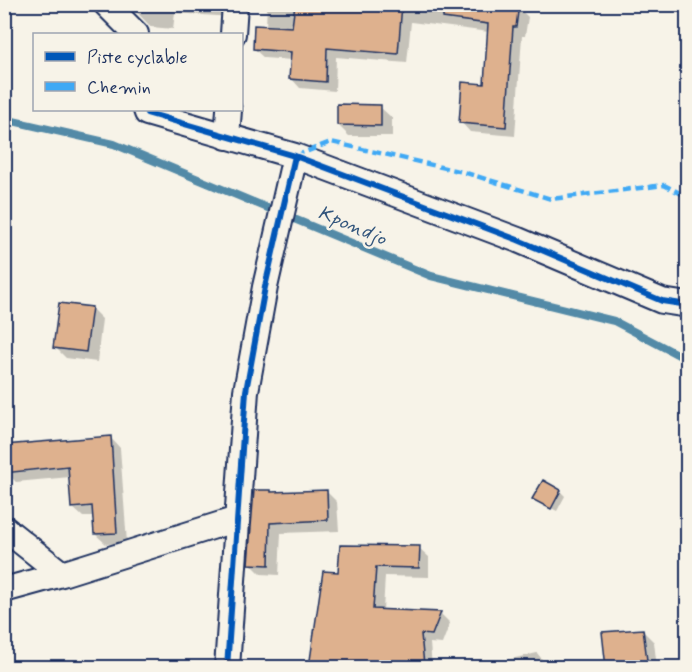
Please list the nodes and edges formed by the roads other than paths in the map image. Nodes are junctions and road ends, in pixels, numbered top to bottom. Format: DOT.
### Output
graph roads {
  1 [pos="106,4"];
  2 [pos="235,4"];
  3 [pos="135,33"];
  4 [pos="233,33"];
  5 [pos="146,111"];
  6 [pos="229,111"];
  7 [pos="227,137"];
  8 [pos="293,165"];
  9 [pos="687,305"];
  10 [pos="237,519"];
  11 [pos="4,528"];
  12 [pos="62,574"];
  13 [pos="4,590"];
  14 [pos="227,668"];
  1 -- 3 [label="street"];
  2 -- 4 [label="street"];
  5 -- 7 [label="street"];
  6 -- 7 [label="street"];
  7 -- 8 [label="street"];
  8 -- 9 [label="street"];
  8 -- 10 [label="street"];
  10 -- 12 [label="street"];
  10 -- 14 [label="street"];
  11 -- 12 [label="street"];
  12 -- 13 [label="street"];
}
